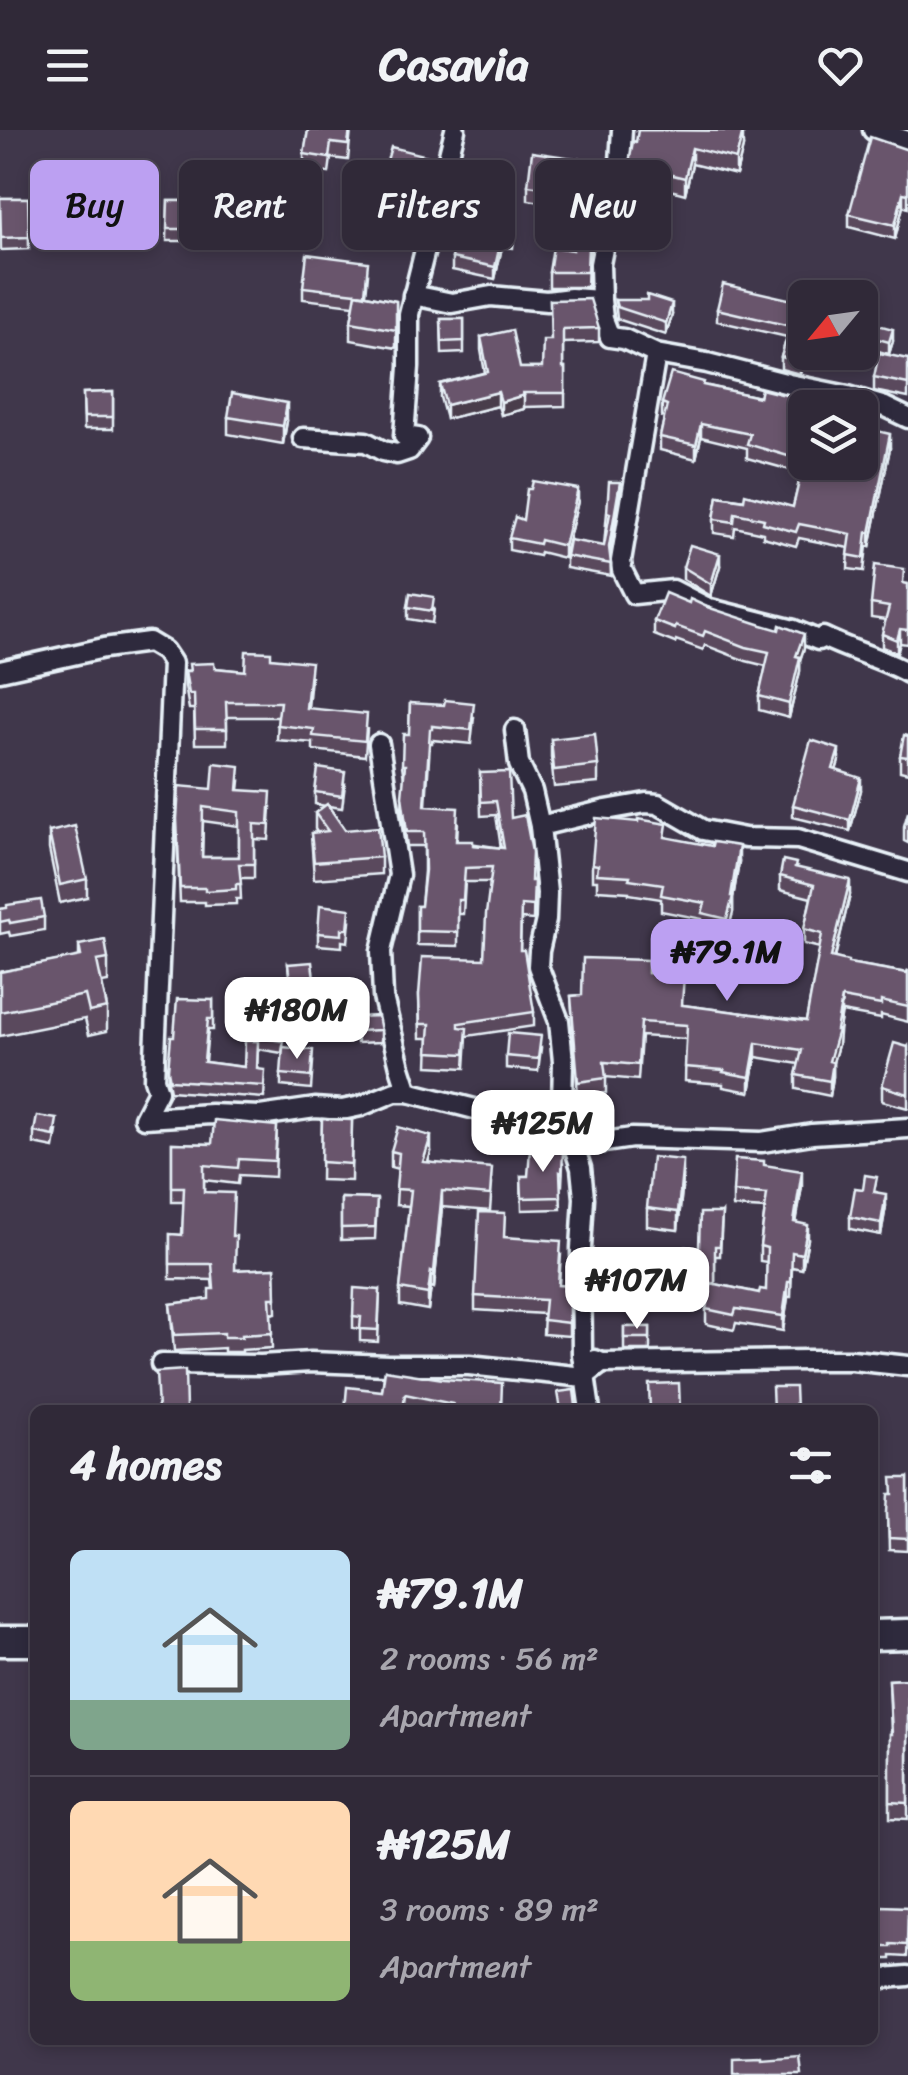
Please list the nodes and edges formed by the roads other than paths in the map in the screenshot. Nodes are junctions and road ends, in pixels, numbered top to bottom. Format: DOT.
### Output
graph roads {
  1 [pos="456,130"];
  2 [pos="622,130"];
  3 [pos="872,130"];
  4 [pos="908,141"];
  5 [pos="413,295"];
  6 [pos="601,300"];
  7 [pos="656,354"];
  8 [pos="908,418"];
  9 [pos="302,438"];
  10 [pos="0,671"];
  11 [pos="908,673"];
  12 [pos="515,730"];
  13 [pos="379,744"];
  14 [pos="540,826"];
  15 [pos="908,872"];
  16 [pos="408,1092"];
  17 [pos="559,1123"];
  18 [pos="908,1128"];
  19 [pos="572,1140"];
  20 [pos="598,1143"];
  21 [pos="581,1168"];
  22 [pos="582,1354"];
  23 [pos="602,1363"];
  24 [pos="162,1364"];
  25 [pos="908,1366"];
  26 [pos="584,1377"];
  27 [pos="589,1405"];
  28 [pos="908,1634"];
  29 [pos="878,1635"];
  30 [pos="30,1640"];
  31 [pos="0,1641"];
  32 [pos="908,1976"];
  33 [pos="878,1978"];
  1 -- 5 [label="street"];
  2 -- 6 [label="street"];
  3 -- 4 [label="street"];
  5 -- 6 [label="street"];
  5 -- 9 [label="street"];
  6 -- 7 [label="street"];
  7 -- 8 [label="street"];
  7 -- 11 [label="street"];
  10 -- 16 [label="street"];
  12 -- 14 [label="street"];
  13 -- 16 [label="street"];
  14 -- 15 [label="street"];
  14 -- 17 [label="street"];
  16 -- 17 [label="street"];
  17 -- 19 [label="street"];
  18 -- 20 [label="street"];
  19 -- 20 [label="street"];
  19 -- 21 [label="street"];
  20 -- 21 [label="street"];
  21 -- 22 [label="street"];
  22 -- 23 [label="street"];
  22 -- 26 [label="street"];
  23 -- 25 [label="street"];
  23 -- 26 [label="street"];
  24 -- 26 [label="street"];
  26 -- 27 [label="street"];
  28 -- 29 [label="highway"];
  30 -- 31 [label="highway"];
  32 -- 33 [label="street"];
}
